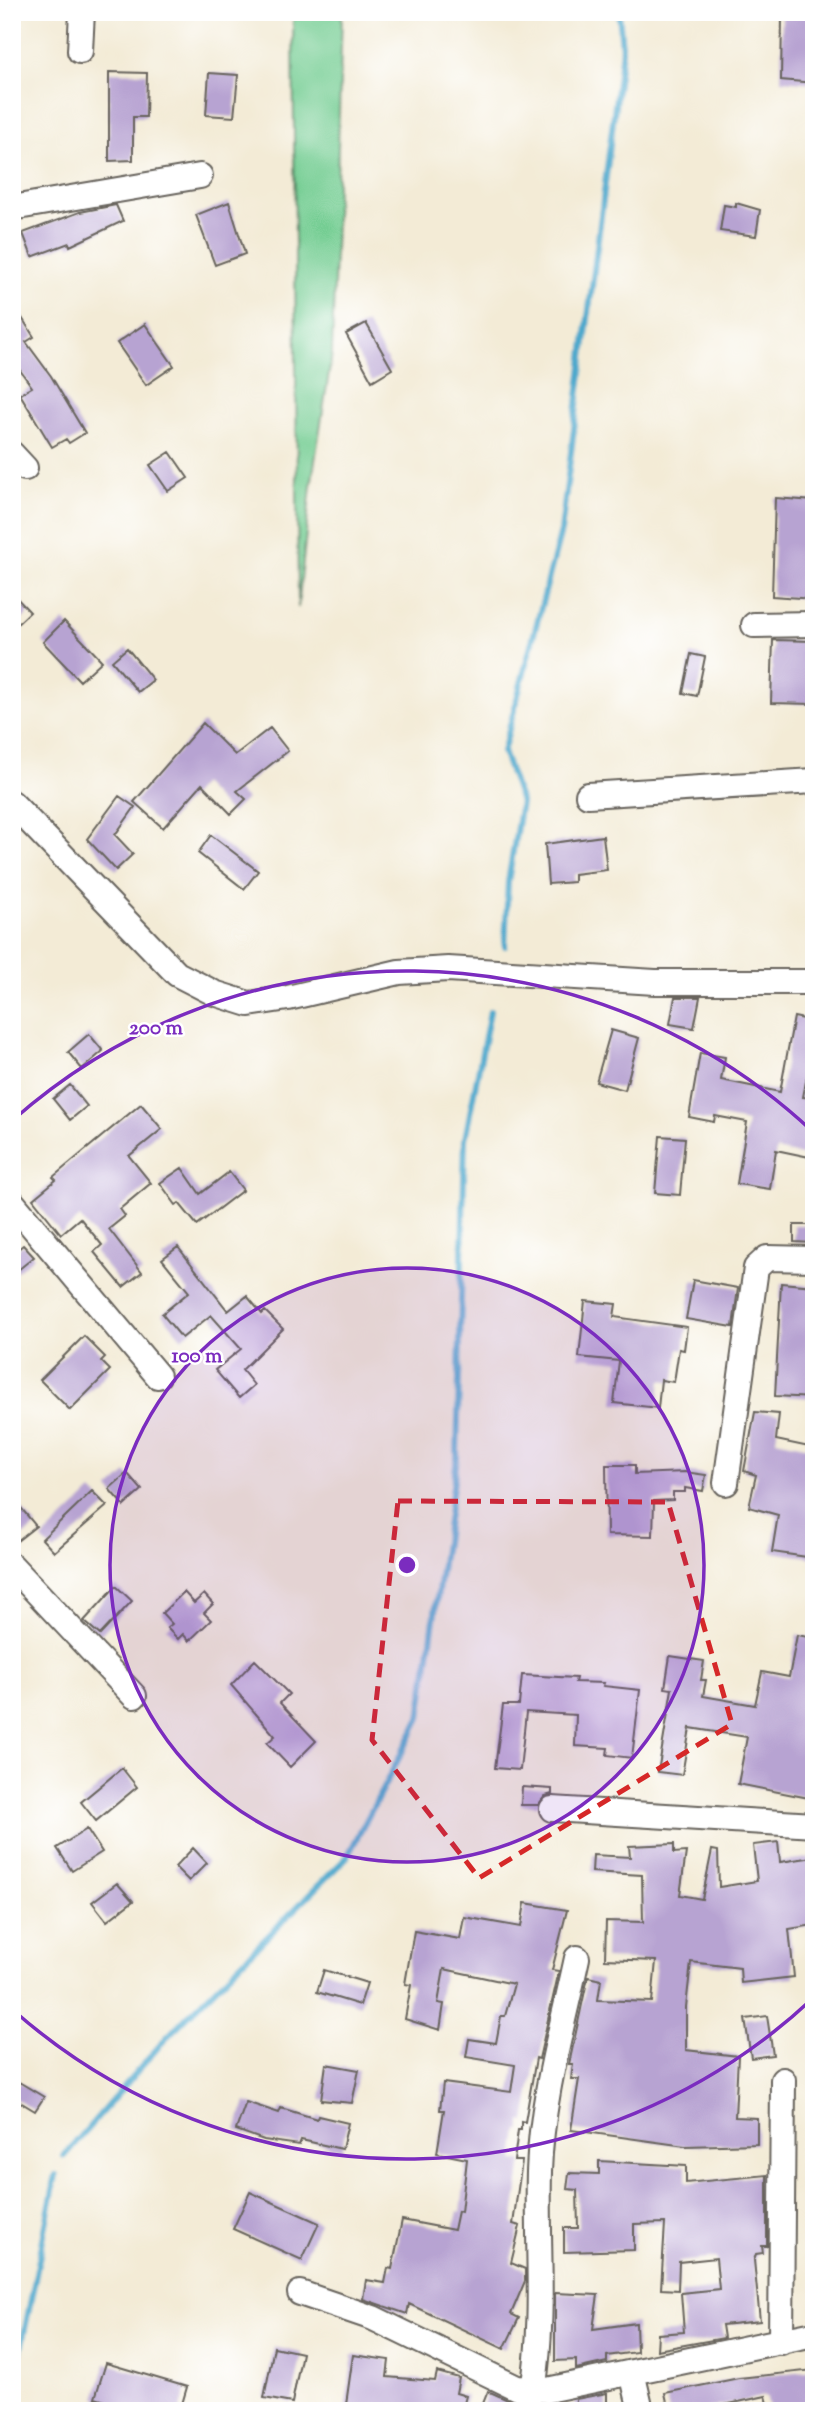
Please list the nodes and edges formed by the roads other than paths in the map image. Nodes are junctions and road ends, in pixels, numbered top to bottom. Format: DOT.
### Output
graph roads {
  1 [pos="82,12"];
  2 [pos="80,51"];
  3 [pos="200,176"];
  4 [pos="12,208"];
  5 [pos="814,624"];
  6 [pos="754,625"];
  7 [pos="814,781"];
  8 [pos="588,795"];
  9 [pos="12,803"];
  10 [pos="814,982"];
  11 [pos="12,1202"];
  12 [pos="814,1259"];
  13 [pos="158,1376"];
  14 [pos="726,1483"];
  15 [pos="12,1566"];
  16 [pos="134,1696"];
  17 [pos="552,1809"];
  18 [pos="814,1825"];
  19 [pos="577,1958"];
  20 [pos="783,2080"];
  21 [pos="300,2293"];
  22 [pos="814,2334"];
  23 [pos="781,2342"];
  24 [pos="632,2372"];
  25 [pos="533,2390"];
  26 [pos="641,2411"];
  1 -- 2 [label="street"];
  3 -- 4 [label="street"];
  5 -- 6 [label="street"];
  7 -- 8 [label="street"];
  9 -- 10 [label="street"];
  11 -- 13 [label="street"];
  12 -- 14 [label="street"];
  15 -- 16 [label="street"];
  17 -- 18 [label="street"];
  19 -- 25 [label="street"];
  20 -- 23 [label="street"];
  21 -- 25 [label="street"];
  22 -- 23 [label="street"];
  23 -- 24 [label="street"];
  24 -- 25 [label="street"];
  24 -- 26 [label="street"];
}
